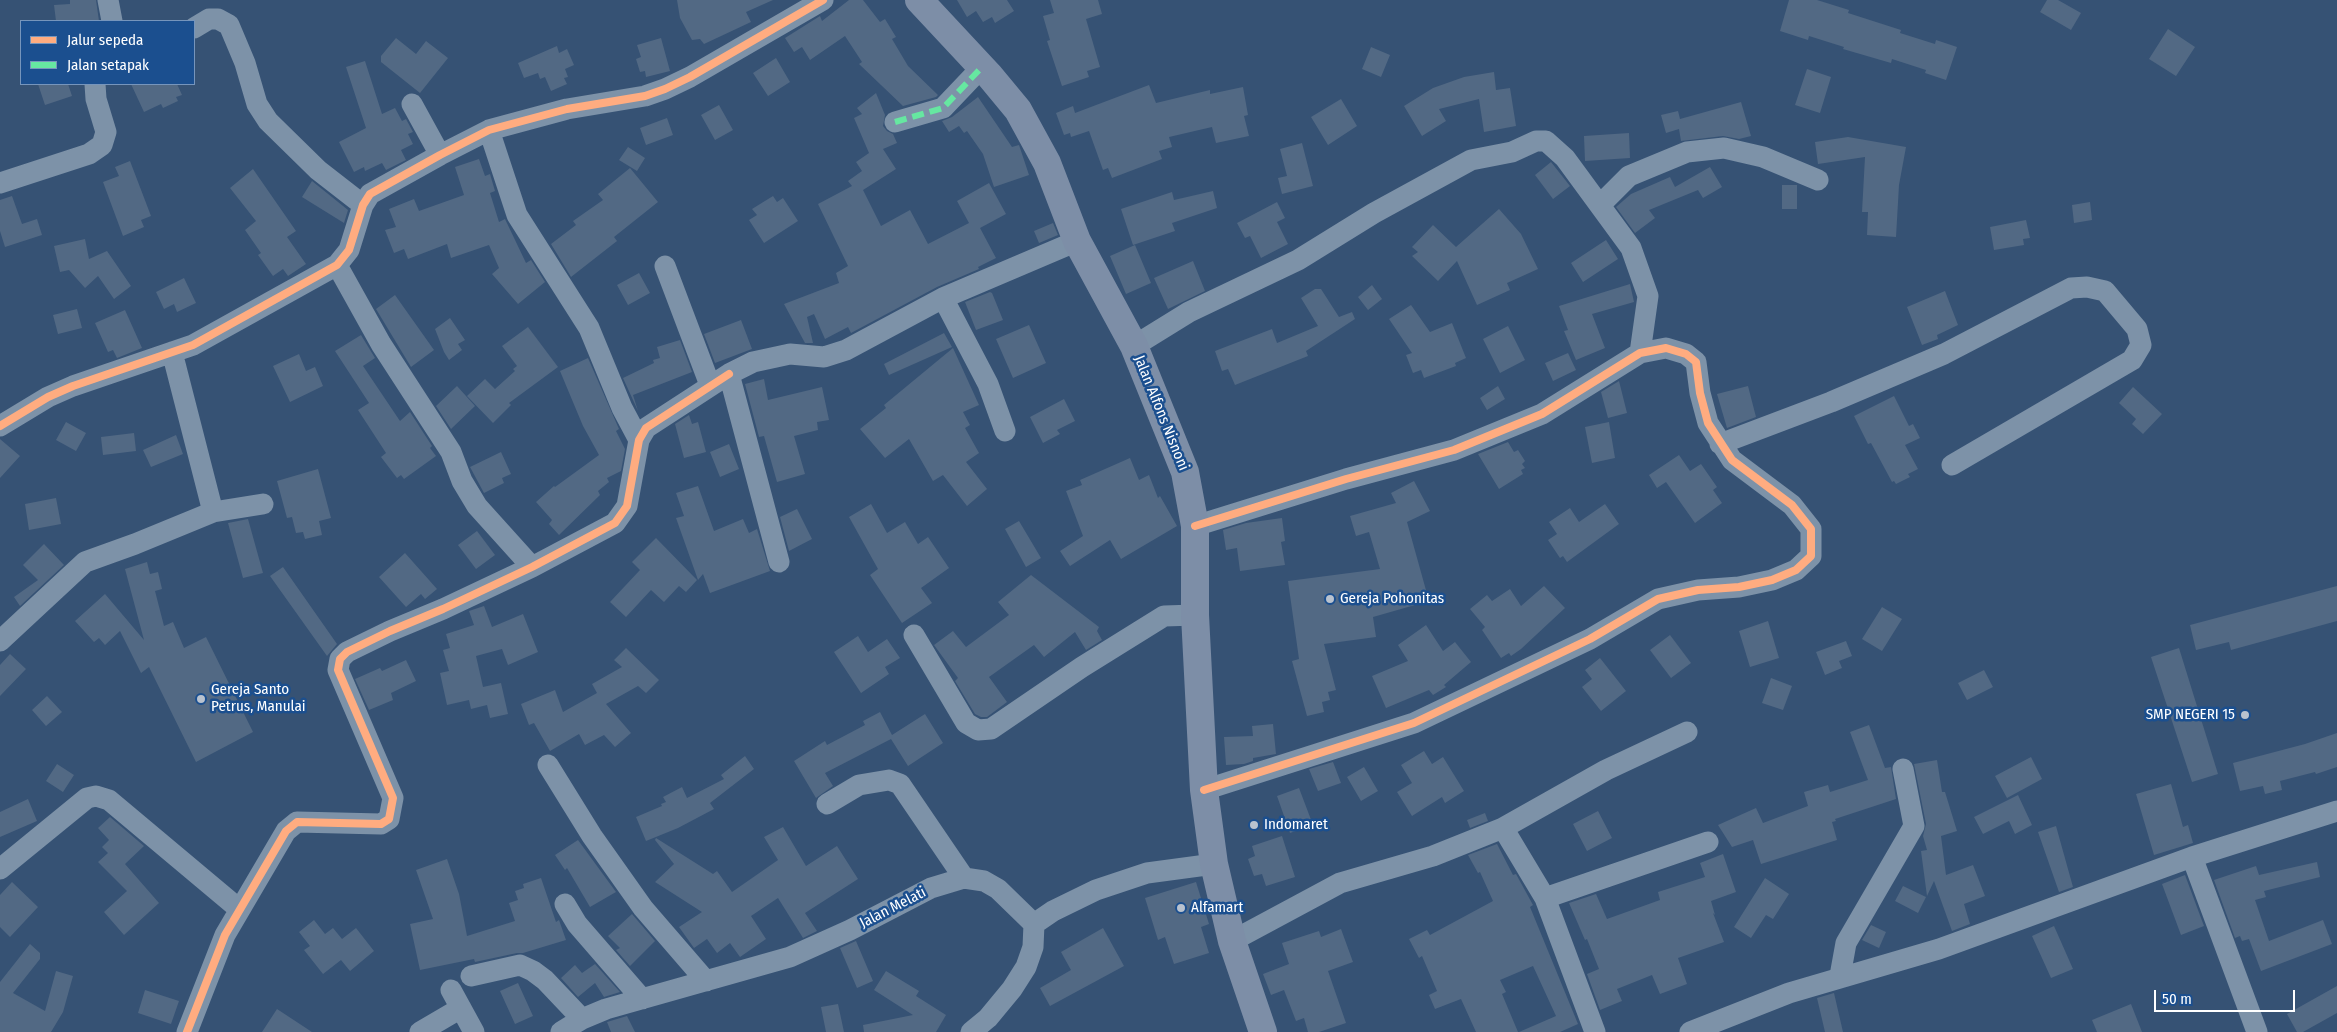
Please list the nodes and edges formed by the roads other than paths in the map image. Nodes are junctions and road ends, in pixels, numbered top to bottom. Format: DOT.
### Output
graph roads {
  1 [pos="108,0"];
  2 [pos="823,0"];
  3 [pos="918,0"];
  4 [pos="112,20"];
  5 [pos="195,27"];
  6 [pos="982,67"];
  7 [pos="95,85"];
  8 [pos="412,104"];
  9 [pos="895,122"];
  10 [pos="489,130"];
  11 [pos="440,155"];
  12 [pos="1818,180"];
  13 [pos="0,184"];
  14 [pos="363,205"];
  15 [pos="1600,205"];
  16 [pos="1077,241"];
  17 [pos="337,265"];
  18 [pos="665,266"];
  19 [pos="942,298"];
  20 [pos="1134,346"];
  21 [pos="172,352"];
  22 [pos="1640,353"];
  23 [pos="729,374"];
  24 [pos="710,385"];
  25 [pos="0,426"];
  26 [pos="1005,431"];
  27 [pos="639,440"];
  28 [pos="1720,444"];
  29 [pos="1952,465"];
  30 [pos="263,504"];
  31 [pos="213,512"];
  32 [pos="1195,526"];
  33 [pos="779,562"];
  34 [pos="532,567"];
  35 [pos="1195,615"];
  36 [pos="914,635"];
  37 [pos="0,641"];
  38 [pos="1687,732"];
  39 [pos="548,765"];
  40 [pos="1903,768"];
  41 [pos="1204,790"];
  42 [pos="827,804"];
  43 [pos="2337,811"];
  44 [pos="1502,828"];
  45 [pos="1708,842"];
  46 [pos="2192,857"];
  47 [pos="1214,864"];
  48 [pos="0,869"];
  49 [pos="964,878"];
  50 [pos="1545,898"];
  51 [pos="565,904"];
  52 [pos="239,909"];
  53 [pos="1034,924"];
  54 [pos="1232,942"];
  55 [pos="471,976"];
  56 [pos="1840,976"];
  57 [pos="706,981"];
  58 [pos="642,999"];
  59 [pos="582,1019"];
  60 [pos="187,1032"];
  61 [pos="420,1032"];
  62 [pos="474,1032"];
  63 [pos="561,1032"];
  64 [pos="971,1032"];
  65 [pos="1263,1032"];
  66 [pos="1595,1032"];
  67 [pos="1690,1032"];
  68 [pos="2257,1032"];
  1 -- 4 [label="street"];
  2 -- 10 [label="street"];
  3 -- 6 [label="main road, Jalan Alfons Nisnoni"];
  5 -- 14 [label="street"];
  6 -- 9 [label="street"];
  6 -- 16 [label="main road, Jalan Alfons Nisnoni"];
  7 -- 13 [label="street"];
  8 -- 11 [label="street"];
  10 -- 11 [label="street"];
  10 -- 27 [label="street"];
  11 -- 14 [label="street"];
  12 -- 15 [label="street"];
  14 -- 17 [label="street"];
  15 -- 20 [label="street"];
  15 -- 22 [label="street"];
  16 -- 19 [label="street"];
  16 -- 20 [label="main road, Jalan Alfons Nisnoni"];
  17 -- 21 [label="street"];
  17 -- 34 [label="street"];
  18 -- 24 [label="street"];
  19 -- 23 [label="street"];
  19 -- 26 [label="street"];
  20 -- 32 [label="main road, Jalan Alfons Nisnoni"];
  21 -- 25 [label="street"];
  21 -- 31 [label="street"];
  22 -- 28 [label="street"];
  22 -- 32 [label="street"];
  23 -- 24 [label="street"];
  23 -- 33 [label="street"];
  24 -- 27 [label="street"];
  27 -- 34 [label="street"];
  28 -- 29 [label="street"];
  28 -- 41 [label="street"];
  30 -- 31 [label="street"];
  31 -- 37 [label="street"];
  32 -- 35 [label="main road, Jalan Alfons Nisnoni"];
  34 -- 52 [label="street"];
  35 -- 36 [label="street"];
  35 -- 41 [label="main road, Jalan Alfons Nisnoni"];
  38 -- 44 [label="street"];
  39 -- 57 [label="street"];
  40 -- 56 [label="street"];
  41 -- 47 [label="main road, Jalan Alfons Nisnoni"];
  42 -- 49 [label="street"];
  43 -- 46 [label="street"];
  44 -- 50 [label="street"];
  44 -- 54 [label="street"];
  45 -- 50 [label="street"];
  46 -- 56 [label="street"];
  46 -- 68 [label="street"];
  47 -- 53 [label="street"];
  47 -- 54 [label="main road, Jalan Alfons Nisnoni"];
  48 -- 52 [label="street"];
  49 -- 53 [label="street, Jalan Melati"];
  49 -- 57 [label="street, Jalan Melati"];
  50 -- 66 [label="street"];
  51 -- 58 [label="street"];
  52 -- 60 [label="street"];
  53 -- 64 [label="street"];
  54 -- 65 [label="main road, Jalan Alfons Nisnoni"];
  55 -- 59 [label="street"];
  56 -- 67 [label="street"];
  57 -- 58 [label="street, Jalan Melati"];
  58 -- 59 [label="street, Jalan Melati"];
  59 -- 63 [label="street, Jalan Melati"];
  61 -- 62 [label="street"];
}
